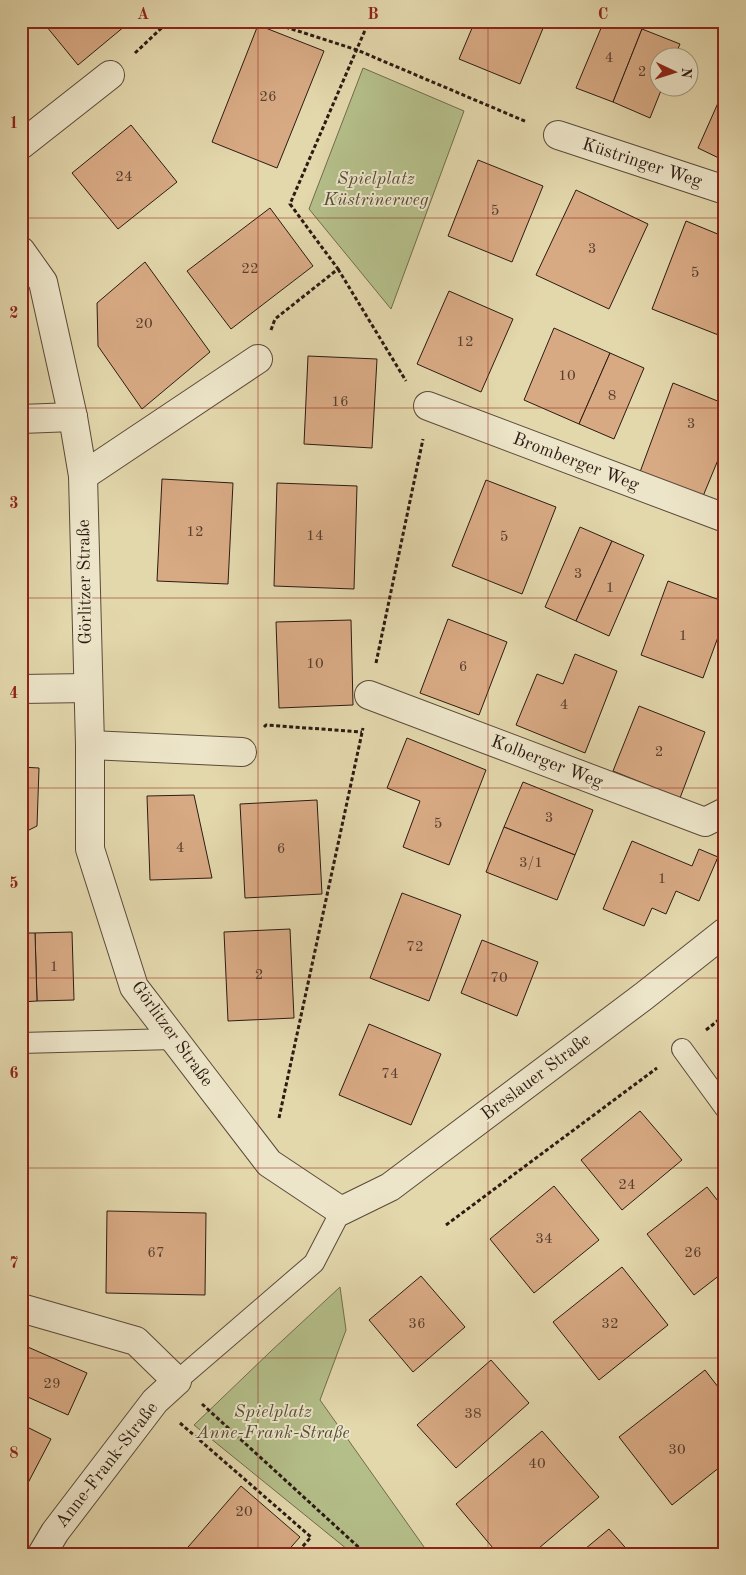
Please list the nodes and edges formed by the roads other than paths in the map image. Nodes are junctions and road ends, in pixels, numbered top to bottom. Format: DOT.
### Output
graph roads {
  1 [pos="110,75"];
  2 [pos="558,135"];
  3 [pos="21,145"];
  4 [pos="725,190"];
  5 [pos="21,251"];
  6 [pos="258,359"];
  7 [pos="428,406"];
  8 [pos="73,417"];
  9 [pos="21,418"];
  10 [pos="83,476"];
  11 [pos="725,518"];
  12 [pos="88,688"];
  13 [pos="21,689"];
  14 [pos="369,695"];
  15 [pos="90,745"];
  16 [pos="242,752"];
  17 [pos="725,812"];
  18 [pos="725,932"];
  19 [pos="173,1039"];
  20 [pos="21,1043"];
  21 [pos="682,1049"];
  22 [pos="725,1108"];
  23 [pos="341,1211"];
  24 [pos="21,1308"];
  25 [pos="177,1381"];
  26 [pos="42,1554"];
  1 -- 3 [label="street"];
  2 -- 4 [label="street, Küstringer Weg"];
  5 -- 8 [label="street, Görlitzer Straße"];
  6 -- 10 [label="street"];
  7 -- 11 [label="street, Bromberger Weg"];
  8 -- 9 [label="street"];
  8 -- 10 [label="street, Görlitzer Straße"];
  10 -- 12 [label="street, Görlitzer Straße"];
  12 -- 13 [label="street"];
  12 -- 15 [label="street, Görlitzer Straße"];
  14 -- 17 [label="street, Kolberger Weg"];
  15 -- 16 [label="street"];
  15 -- 19 [label="street, Görlitzer Straße"];
  18 -- 23 [label="street, Breslauer Straße"];
  19 -- 20 [label="lane"];
  19 -- 23 [label="street, Görlitzer Straße"];
  21 -- 22 [label="lane"];
  23 -- 25 [label="lane"];
  24 -- 25 [label="street"];
  25 -- 26 [label="street, Anne-Frank-Straße"];
}
